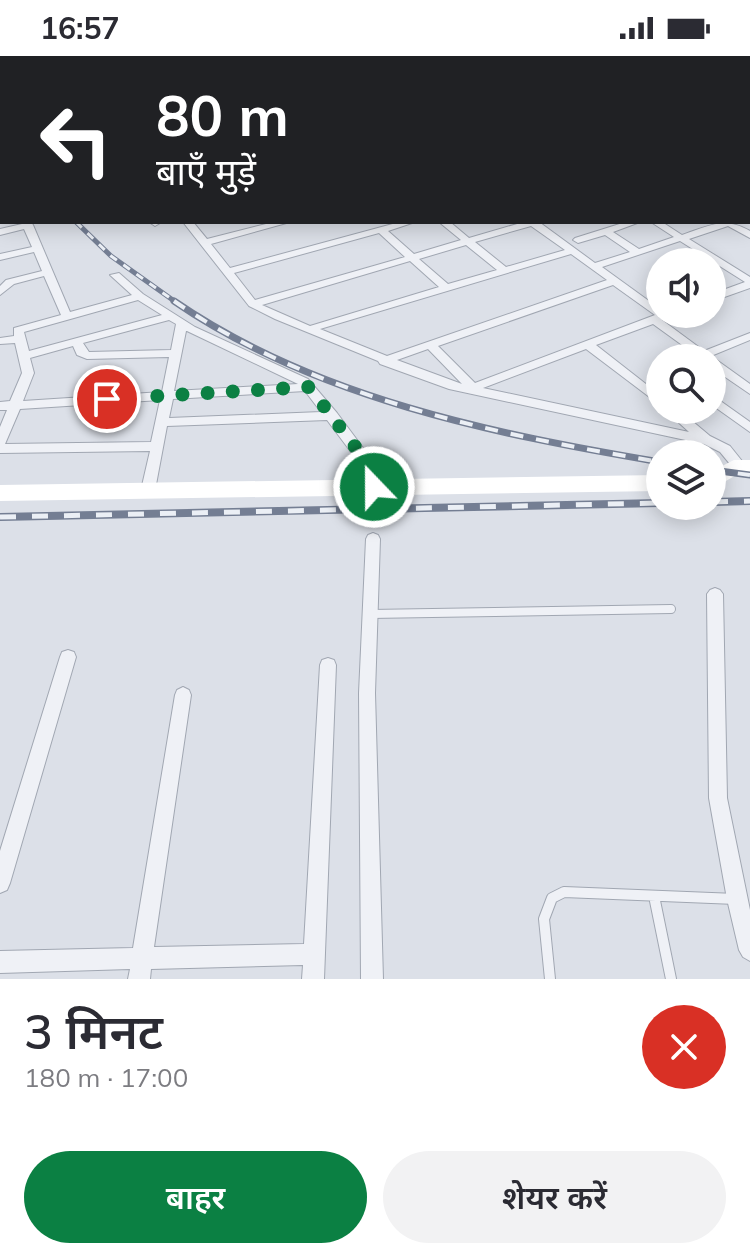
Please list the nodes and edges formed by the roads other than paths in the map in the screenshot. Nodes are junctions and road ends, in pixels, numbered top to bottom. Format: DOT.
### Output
graph roads {
  1 [pos="27,224"];
  2 [pos="190,224"];
  3 [pos="241,224"];
  4 [pos="278,224"];
  5 [pos="403,224"];
  6 [pos="446,224"];
  7 [pos="526,224"];
  8 [pos="536,224"];
  9 [pos="629,224"];
  10 [pos="659,224"];
  11 [pos="722,224"];
  12 [pos="732,224"];
  13 [pos="381,230"];
  14 [pos="606,231"];
  15 [pos="0,232"];
  16 [pos="248,232"];
  17 [pos="750,235"];
  18 [pos="680,237"];
  19 [pos="578,240"];
  20 [pos="467,241"];
  21 [pos="204,243"];
  22 [pos="38,248"];
  23 [pos="571,251"];
  24 [pos="637,252"];
  25 [pos="0,257"];
  26 [pos="411,257"];
  27 [pos="593,267"];
  28 [pos="504,271"];
  29 [pos="48,272"];
  30 [pos="227,272"];
  31 [pos="115,275"];
  32 [pos="614,281"];
  33 [pos="750,282"];
  34 [pos="447,289"];
  35 [pos="0,292"];
  36 [pos="726,292"];
  37 [pos="139,296"];
  38 [pos="253,304"];
  39 [pos="646,305"];
  40 [pos="66,315"];
  41 [pos="170,316"];
  42 [pos="182,323"];
  43 [pos="646,323"];
  44 [pos="674,328"];
  45 [pos="310,329"];
  46 [pos="750,336"];
  47 [pos="19,339"];
  48 [pos="0,341"];
  49 [pos="77,342"];
  50 [pos="587,344"];
  51 [pos="692,344"];
  52 [pos="430,345"];
  53 [pos="726,348"];
  54 [pos="176,353"];
  55 [pos="25,356"];
  56 [pos="384,361"];
  57 [pos="726,372"];
  58 [pos="309,387"];
  59 [pos="471,388"];
  60 [pos="646,390"];
  61 [pos="750,390"];
  62 [pos="168,396"];
  63 [pos="16,405"];
  64 [pos="0,406"];
  65 [pos="726,410"];
  66 [pos="333,416"];
  67 [pos="162,422"];
  68 [pos="688,424"];
  69 [pos="750,428"];
  70 [pos="708,440"];
  71 [pos="0,442"];
  72 [pos="157,446"];
  73 [pos="0,449"];
  74 [pos="726,450"];
  75 [pos="744,467"];
  76 [pos="646,483"];
  77 [pos="374,487"];
  78 [pos="148,490"];
  79 [pos="0,493"];
  80 [pos="373,539"];
  81 [pos="715,594"];
  82 [pos="671,609"];
  83 [pos="370,614"];
  84 [pos="68,657"];
  85 [pos="328,665"];
  86 [pos="183,695"];
  87 [pos="0,883"];
  88 [pos="654,896"];
  89 [pos="737,899"];
  90 [pos="750,950"];
  91 [pos="313,954"];
  92 [pos="0,962"];
  93 [pos="140,969"];
  94 [pos="313,979"];
  95 [pos="372,979"];
  96 [pos="550,979"];
  97 [pos="671,979"];
  1 -- 15 [label="street"];
  1 -- 22 [label="street"];
  2 -- 21 [label="street"];
  3 -- 16 [label="street"];
  4 -- 16 [label="street"];
  5 -- 13 [label="street"];
  6 -- 20 [label="street"];
  7 -- 20 [label="street"];
  8 -- 23 [label="street"];
  9 -- 14 [label="street"];
  10 -- 18 [label="street"];
  11 -- 18 [label="street"];
  12 -- 17 [label="street"];
  13 -- 26 [label="street"];
  13 -- 30 [label="street"];
  14 -- 19 [label="street"];
  14 -- 24 [label="street"];
  16 -- 21 [label="street"];
  18 -- 24 [label="street"];
  18 -- 33 [label="street"];
  20 -- 26 [label="street"];
  20 -- 28 [label="street"];
  21 -- 30 [label="street"];
  22 -- 25 [label="street"];
  22 -- 29 [label="street"];
  23 -- 27 [label="street"];
  23 -- 28 [label="street"];
  24 -- 27 [label="street"];
  26 -- 34 [label="street"];
  26 -- 38 [label="street"];
  27 -- 32 [label="street"];
  28 -- 34 [label="street"];
  29 -- 35 [label="street"];
  29 -- 40 [label="street"];
  30 -- 38 [label="street"];
  31 -- 37 [label="street"];
  32 -- 39 [label="street"];
  32 -- 52 [label="street"];
  33 -- 36 [label="street"];
  34 -- 45 [label="street"];
  37 -- 40 [label="street"];
  37 -- 41 [label="street"];
  38 -- 45 [label="street"];
  40 -- 47 [label="street"];
  41 -- 42 [label="street"];
  41 -- 49 [label="street"];
  42 -- 54 [label="street"];
  42 -- 58 [label="street"];
  43 -- 50 [label="street"];
  44 -- 51 [label="street"];
  45 -- 56 [label="street"];
  46 -- 53 [label="street"];
  47 -- 48 [label="street"];
  47 -- 55 [label="street"];
  49 -- 54 [label="street"];
  49 -- 55 [label="street"];
  50 -- 59 [label="street"];
  50 -- 60 [label="street"];
  52 -- 56 [label="street"];
  52 -- 59 [label="street"];
  54 -- 62 [label="street"];
  55 -- 63 [label="street"];
  56 -- 59 [label="street"];
  57 -- 61 [label="street"];
  58 -- 62 [label="street"];
  58 -- 66 [label="street"];
  59 -- 70 [label="street"];
  62 -- 63 [label="street"];
  62 -- 67 [label="street"];
  63 -- 64 [label="street"];
  63 -- 71 [label="street"];
  65 -- 69 [label="street"];
  66 -- 67 [label="street"];
  66 -- 77 [label="street"];
  67 -- 72 [label="street"];
  68 -- 70 [label="street"];
  72 -- 73 [label="street"];
  72 -- 78 [label="street"];
  74 -- 75 [label="street"];
  76 -- 77 [label="street"];
  77 -- 78 [label="street"];
  78 -- 79 [label="street"];
  80 -- 83 [label="street"];
  81 -- 89 [label="street"];
  82 -- 83 [label="lane"];
  83 -- 95 [label="street"];
  84 -- 87 [label="street"];
  85 -- 91 [label="street"];
  86 -- 93 [label="street"];
  88 -- 89 [label="lane"];
  88 -- 96 [label="lane"];
  88 -- 97 [label="lane"];
  89 -- 90 [label="street"];
  91 -- 93 [label="street"];
  91 -- 94 [label="street"];
  92 -- 93 [label="street"];
}
